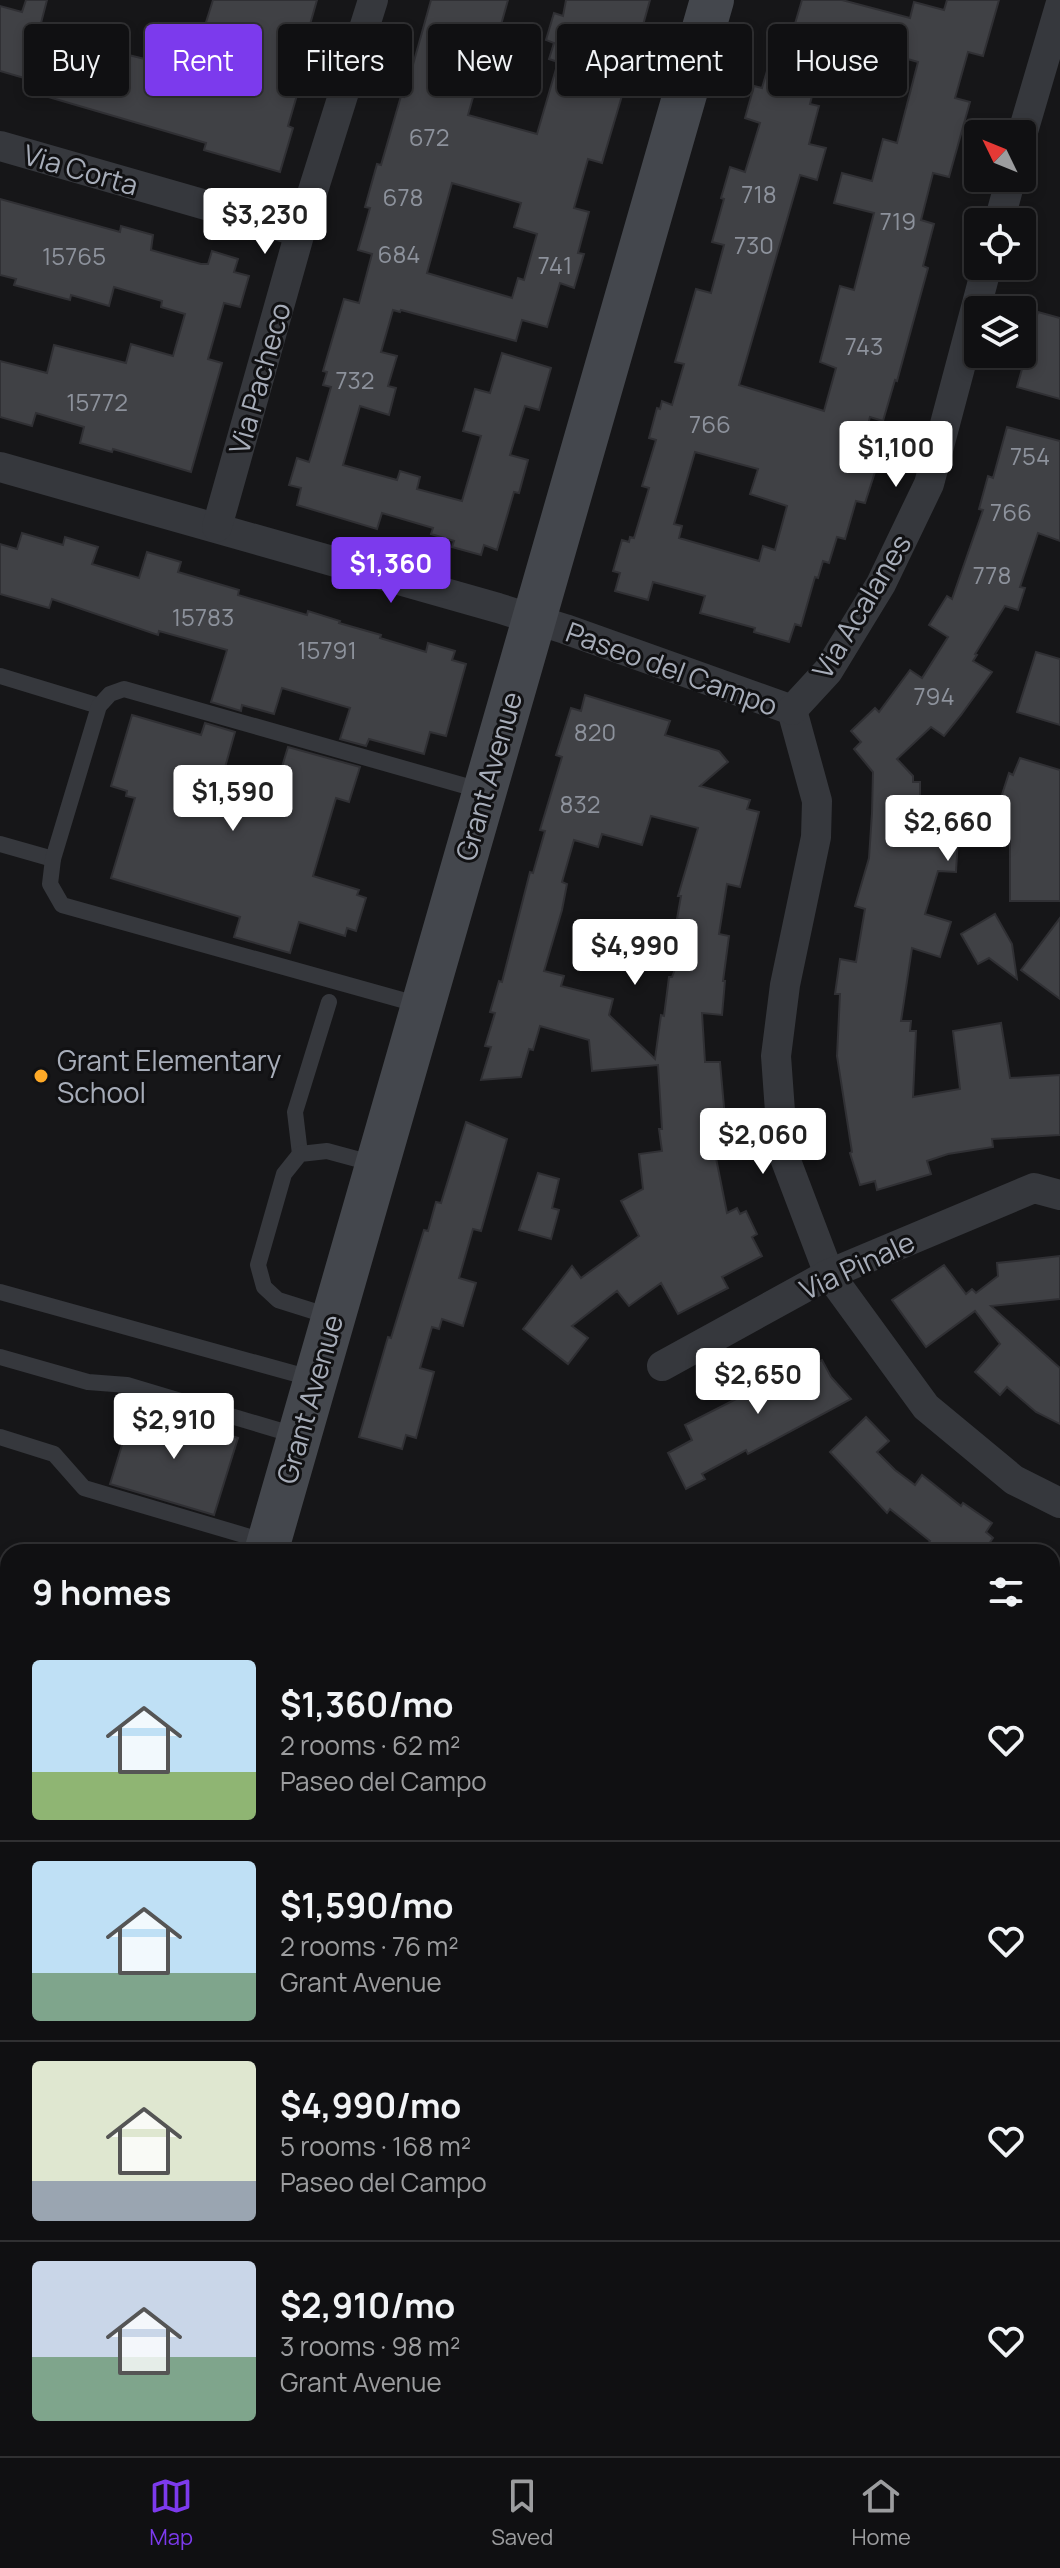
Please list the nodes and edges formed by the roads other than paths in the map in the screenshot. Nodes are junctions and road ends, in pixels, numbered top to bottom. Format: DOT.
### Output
graph roads {
  1 [pos="373,0"];
  2 [pos="712,0"];
  3 [pos="1060,6"];
  4 [pos="1026,120"];
  5 [pos="0,146"];
  6 [pos="300,232"];
  7 [pos="983,280"];
  8 [pos="0,467"];
  9 [pos="217,527"];
  10 [pos="534,619"];
  11 [pos="0,676"];
  12 [pos="99,706"];
  13 [pos="792,710"];
  14 [pos="484,792"];
  15 [pos="0,844"];
  16 [pos="53,859"];
  17 [pos="329,1002"];
  18 [pos="421,1006"];
  19 [pos="300,1154"];
  20 [pos="377,1165"];
  21 [pos="1060,1195"];
  22 [pos="829,1274"];
  23 [pos="0,1292"];
  24 [pos="332,1317"];
  25 [pos="0,1357"];
  26 [pos="662,1366"];
  27 [pos="315,1379"];
  28 [pos="298,1436"];
  29 [pos="0,1437"];
  30 [pos="1060,1503"];
  31 [pos="258,1544"];
  32 [pos="268,1544"];
  1 -- 6 [label="street, Via Pacheco"];
  2 -- 10 [label="main road, Grant Avenue"];
  3 -- 4 [label="street"];
  5 -- 6 [label="street, Via Corta"];
  6 -- 9 [label="street, Via Pacheco"];
  7 -- 13 [label="street, Via Acalanes"];
  8 -- 9 [label="street, Paseo del Campo"];
  9 -- 10 [label="street, Paseo del Campo"];
  10 -- 13 [label="street, Paseo del Campo"];
  10 -- 14 [label="main road, Grant Avenue"];
  11 -- 12 [label="lane"];
  12 -- 14 [label="lane"];
  12 -- 16 [label="lane"];
  13 -- 22 [label="street, Paseo del Campo"];
  14 -- 18 [label="main road, Grant Avenue"];
  15 -- 16 [label="lane"];
  16 -- 18 [label="lane"];
  17 -- 19 [label="lane"];
  18 -- 20 [label="main road, Grant Avenue"];
  19 -- 20 [label="lane"];
  19 -- 24 [label="lane"];
  20 -- 24 [label="main road, Grant Avenue"];
  21 -- 22 [label="street, Via Pinale"];
  22 -- 26 [label="street, Via Pinale"];
  22 -- 30 [label="street, Paseo del Campo"];
  23 -- 27 [label="lane"];
  24 -- 27 [label="main road, Grant Avenue"];
  25 -- 28 [label="lane"];
  27 -- 28 [label="main road, Grant Avenue"];
  28 -- 32 [label="main road, Grant Avenue"];
  29 -- 31 [label="lane"];
}
